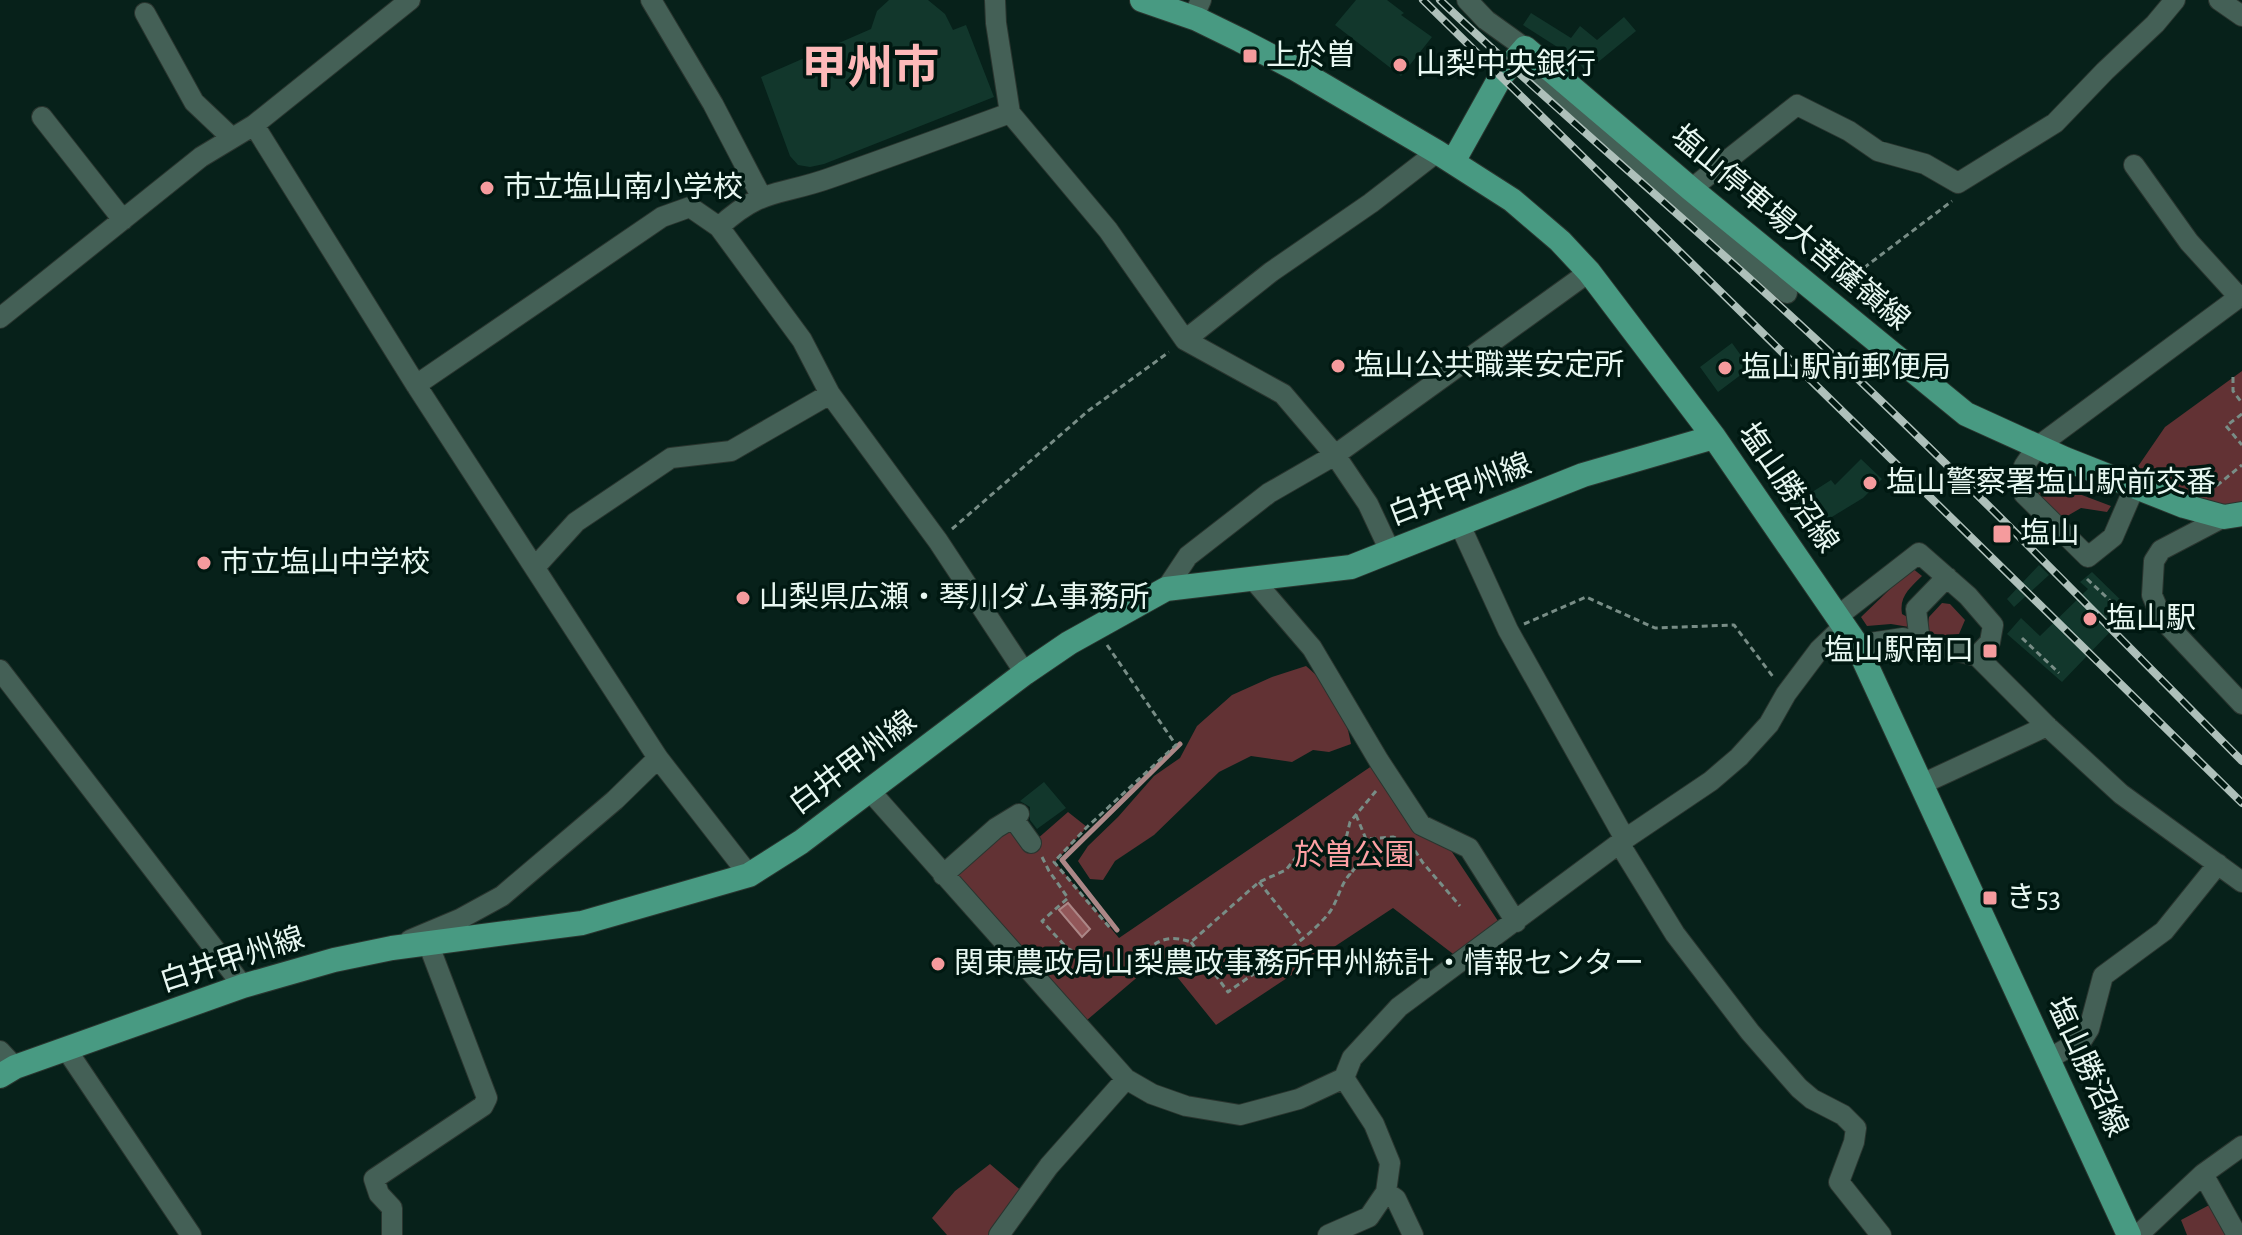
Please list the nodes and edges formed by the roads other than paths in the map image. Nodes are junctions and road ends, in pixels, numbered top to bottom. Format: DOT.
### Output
graph roads {
  1 [pos="410,0"];
  2 [pos="651,0"];
  3 [pos="995,0"];
  4 [pos="1142,0"];
  5 [pos="1467,0"];
  6 [pos="2175,0"];
  7 [pos="2219,0"];
  8 [pos="1197,9"];
  9 [pos="1488,10"];
  10 [pos="145,13"];
  11 [pos="2242,16"];
  12 [pos="1533,54"];
  13 [pos="1010,113"];
  14 [pos="42,117"];
  15 [pos="254,125"];
  16 [pos="232,138"];
  17 [pos="1445,157"];
  18 [pos="2134,165"];
  19 [pos="1691,189"];
  20 [pos="761,196"];
  21 [pos="123,220"];
  22 [pos="719,227"];
  23 [pos="1589,272"];
  24 [pos="1787,293"];
  25 [pos="2240,296"];
  26 [pos="0,318"];
  27 [pos="1185,340"];
  28 [pos="416,385"];
  29 [pos="830,394"];
  30 [pos="1714,437"];
  31 [pos="2037,447"];
  32 [pos="1335,455"];
  33 [pos="2135,486"];
  34 [pos="2233,516"];
  35 [pos="1460,525"];
  36 [pos="1390,551"];
  37 [pos="536,566"];
  38 [pos="1947,577"];
  39 [pos="1252,578"];
  40 [pos="1166,589"];
  41 [pos="1846,629"];
  42 [pos="1920,642"];
  43 [pos="1977,656"];
  44 [pos="0,670"];
  45 [pos="1025,673"];
  46 [pos="2242,704"];
  47 [pos="2047,726"];
  48 [pos="658,758"];
  49 [pos="1922,784"];
  50 [pos="870,791"];
  51 [pos="1622,841"];
  52 [pos="1031,843"];
  53 [pos="2218,864"];
  54 [pos="749,875"];
  55 [pos="943,875"];
  56 [pos="2242,882"];
  57 [pos="1516,922"];
  58 [pos="428,943"];
  59 [pos="392,948"];
  60 [pos="243,986"];
  61 [pos="66,1049"];
  62 [pos="2048,1059"];
  63 [pos="5,1065"];
  64 [pos="1344,1078"];
  65 [pos="1126,1079"];
  66 [pos="2242,1146"];
  67 [pos="2203,1174"];
  68 [pos="1386,1192"];
  69 [pos="191,1235"];
  70 [pos="392,1235"];
  71 [pos="999,1235"];
  72 [pos="1328,1235"];
  73 [pos="1413,1235"];
  74 [pos="1881,1235"];
  75 [pos="2129,1235"];
  76 [pos="2138,1235"];
  77 [pos="2237,1235"];
  1 -- 15 [label="street"];
  2 -- 20 [label="street"];
  3 -- 13 [label="street"];
  4 -- 8 [label="main road, 塩山勝沼線"];
  5 -- 9 [label="street"];
  6 -- 19 [label="street"];
  7 -- 11 [label="street"];
  8 -- 17 [label="main road, 塩山勝沼線"];
  9 -- 12 [label="street"];
  10 -- 16 [label="street"];
  12 -- 17 [label="main road"];
  12 -- 19 [label="main road, 塩山停車場大菩薩嶺線"];
  12 -- 24 [label="street"];
  13 -- 20 [label="street"];
  13 -- 27 [label="street"];
  14 -- 21 [label="street"];
  15 -- 16 [label="street"];
  15 -- 28 [label="street"];
  16 -- 21 [label="street"];
  17 -- 23 [label="main road, 塩山勝沼線"];
  17 -- 27 [label="street"];
  18 -- 25 [label="street"];
  19 -- 31 [label="main road, 塩山停車場大菩薩嶺線"];
  20 -- 22 [label="street"];
  21 -- 26 [label="street"];
  22 -- 28 [label="street"];
  22 -- 29 [label="street"];
  23 -- 30 [label="main road, 塩山勝沼線"];
  23 -- 32 [label="street"];
  25 -- 31 [label="street"];
  27 -- 32 [label="street"];
  28 -- 37 [label="street"];
  29 -- 37 [label="street"];
  29 -- 45 [label="street"];
  30 -- 35 [label="main road, 白井甲州線"];
  30 -- 41 [label="main road, 塩山勝沼線"];
  31 -- 33 [label="main road, 塩山停車場大菩薩嶺線"];
  31 -- 33 [label="street"];
  32 -- 36 [label="street"];
  32 -- 40 [label="street"];
  33 -- 34 [label="main road, 塩山停車場大菩薩嶺線"];
  34 -- 46 [label="street"];
  35 -- 36 [label="main road, 白井甲州線"];
  35 -- 51 [label="street"];
  36 -- 39 [label="main road, 白井甲州線"];
  37 -- 48 [label="street"];
  38 -- 41 [label="street"];
  38 -- 42 [label="street"];
  38 -- 43 [label="street"];
  39 -- 40 [label="main road, 白井甲州線"];
  39 -- 57 [label="street"];
  40 -- 45 [label="main road, 白井甲州線"];
  41 -- 42 [label="street"];
  41 -- 49 [label="main road, 塩山勝沼線"];
  41 -- 51 [label="street"];
  42 -- 43 [label="street"];
  43 -- 47 [label="street"];
  44 -- 60 [label="street"];
  45 -- 50 [label="main road, 白井甲州線"];
  47 -- 49 [label="street"];
  47 -- 53 [label="street"];
  48 -- 54 [label="street"];
  48 -- 59 [label="street"];
  49 -- 62 [label="main road, 塩山勝沼線"];
  50 -- 54 [label="main road, 白井甲州線"];
  50 -- 55 [label="street"];
  51 -- 57 [label="street"];
  51 -- 74 [label="street"];
  52 -- 55 [label="street"];
  53 -- 56 [label="street"];
  53 -- 62 [label="street"];
  54 -- 58 [label="main road, 白井甲州線"];
  55 -- 65 [label="street"];
  57 -- 64 [label="street"];
  58 -- 59 [label="main road, 白井甲州線"];
  58 -- 70 [label="street"];
  59 -- 60 [label="main road, 白井甲州線"];
  60 -- 61 [label="main road, 白井甲州線"];
  61 -- 63 [label="main road, 白井甲州線"];
  61 -- 69 [label="street"];
  62 -- 75 [label="main road, 塩山勝沼線"];
  64 -- 65 [label="street"];
  64 -- 68 [label="street"];
  65 -- 71 [label="street"];
  66 -- 67 [label="street"];
  67 -- 76 [label="street"];
  67 -- 77 [label="street"];
  68 -- 72 [label="street"];
  68 -- 73 [label="street"];
}
